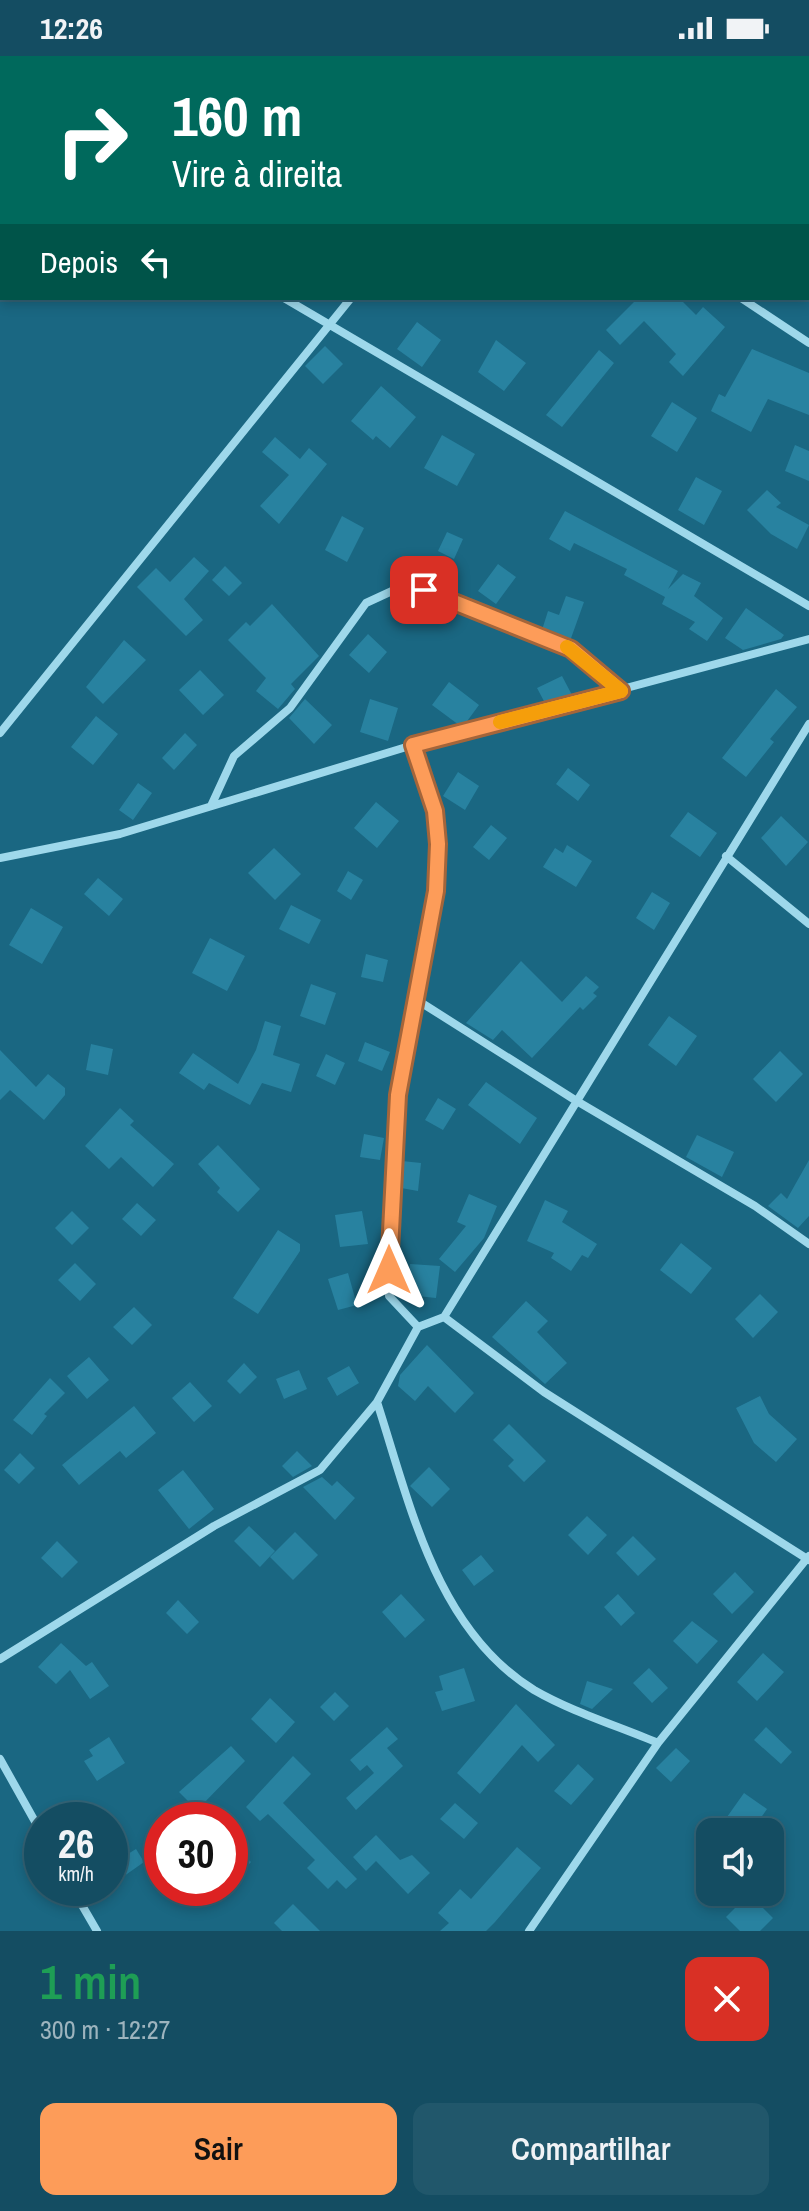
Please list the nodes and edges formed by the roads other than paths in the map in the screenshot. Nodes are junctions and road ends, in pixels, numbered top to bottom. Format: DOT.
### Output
graph roads {
  1 [pos="287,300"];
  2 [pos="349,300"];
  3 [pos="744,300"];
  4 [pos="329,327"];
  5 [pos="809,343"];
  6 [pos="809,606"];
  7 [pos="809,639"];
  8 [pos="621,691"];
  9 [pos="809,724"];
  10 [pos="0,733"];
  11 [pos="413,745"];
  12 [pos="211,806"];
  13 [pos="726,856"];
  14 [pos="0,858"];
  15 [pos="809,924"];
  16 [pos="417,1000"];
  17 [pos="575,1100"];
  18 [pos="809,1244"];
  19 [pos="444,1317"];
  20 [pos="418,1327"];
  21 [pos="377,1402"];
  22 [pos="808,1558"];
  23 [pos="0,1659"];
  24 [pos="658,1743"];
  25 [pos="0,1759"];
  26 [pos="24,1802"];
  27 [pos="82,1906"];
  28 [pos="97,1931"];
  29 [pos="529,1931"];
  1 -- 4 [label="street"];
  2 -- 4 [label="street"];
  3 -- 5 [label="street"];
  4 -- 6 [label="street"];
  4 -- 10 [label="street"];
  7 -- 8 [label="street"];
  8 -- 11 [label="street"];
  8 -- 12 [label="street"];
  9 -- 13 [label="street"];
  11 -- 12 [label="street"];
  11 -- 16 [label="street"];
  12 -- 14 [label="street"];
  13 -- 15 [label="street"];
  13 -- 17 [label="street"];
  16 -- 17 [label="street"];
  16 -- 20 [label="street"];
  17 -- 18 [label="street"];
  17 -- 19 [label="street"];
  19 -- 20 [label="street"];
  19 -- 22 [label="street"];
  20 -- 21 [label="street"];
  21 -- 23 [label="street"];
  21 -- 24 [label="street"];
  22 -- 24 [label="street"];
  24 -- 29 [label="street"];
  25 -- 26 [label="street"];
  27 -- 28 [label="street"];
}
